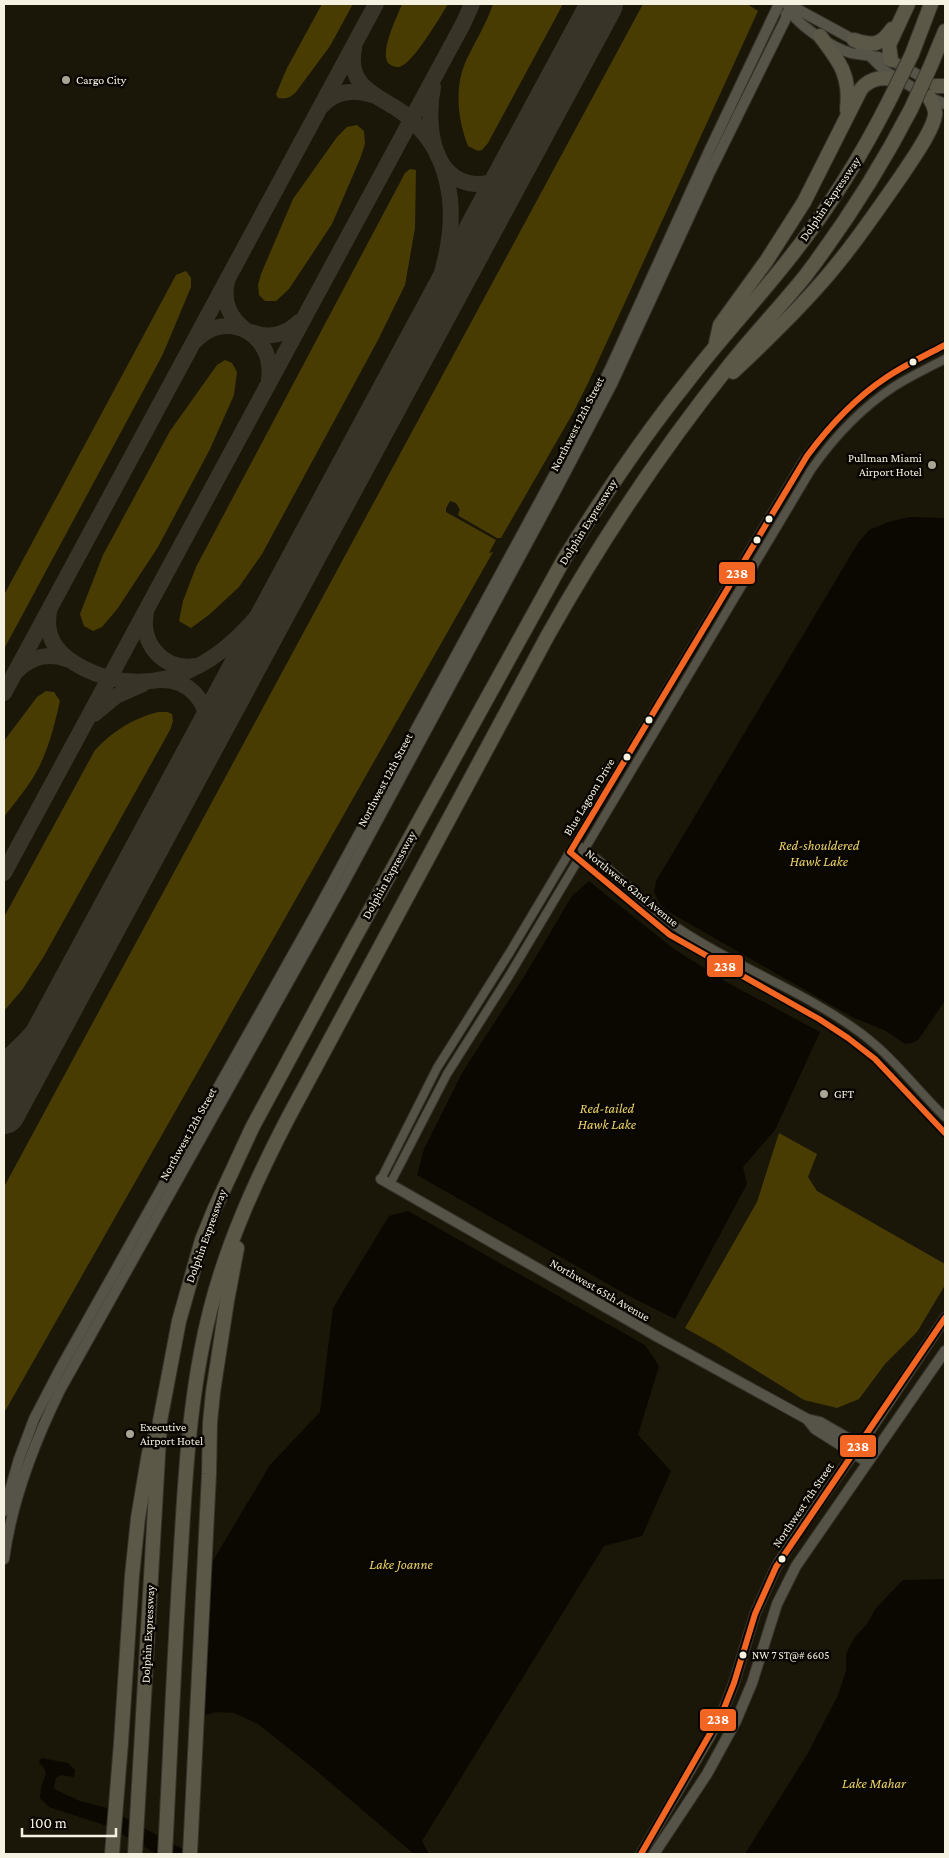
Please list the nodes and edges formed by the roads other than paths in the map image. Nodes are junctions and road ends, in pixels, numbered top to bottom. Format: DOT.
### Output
graph roads {
  1 [pos="779,4"];
  2 [pos="908,4"];
  3 [pos="931,4"];
  4 [pos="790,6"];
  5 [pos="900,22"];
  6 [pos="801,24"];
  7 [pos="780,30"];
  8 [pos="823,30"];
  9 [pos="945,31"];
  10 [pos="854,40"];
  11 [pos="869,55"];
  12 [pos="891,60"];
  13 [pos="743,78"];
  14 [pos="901,80"];
  15 [pos="939,90"];
  16 [pos="945,104"];
  17 [pos="846,121"];
  18 [pos="945,123"];
  19 [pos="924,141"];
  20 [pos="945,345"];
  21 [pos="715,346"];
  22 [pos="945,359"];
  23 [pos="888,376"];
  24 [pos="895,386"];
  25 [pos="700,404"];
  26 [pos="745,558"];
  27 [pos="752,569"];
  28 [pos="575,844"];
  29 [pos="585,850"];
  30 [pos="570,852"];
  31 [pos="580,859"];
  32 [pos="945,1117"];
  33 [pos="945,1133"];
  34 [pos="386,1181"];
  35 [pos="246,1205"];
  36 [pos="945,1318"];
  37 [pos="945,1351"];
  38 [pos="160,1421"];
  39 [pos="857,1449"];
  40 [pos="870,1458"];
  41 [pos="4,1511"];
  42 [pos="4,1559"];
  43 [pos="113,1850"];
  44 [pos="135,1854"];
  45 [pos="165,1854"];
  46 [pos="190,1854"];
  47 [pos="641,1854"];
  48 [pos="654,1854"];
  1 -- 13 [label="main road, Northwest 12th Street"];
  2 -- 5 [label="highway"];
  3 -- 21 [label="highway, Dolphin Expressway, bridge"];
  4 -- 6 [label="main road"];
  4 -- 7 [label="main road, Northwest 12th Street"];
  4 -- 8 [label="main road"];
  4 -- 13 [label="main road"];
  5 -- 10 [label="highway"];
  5 -- 12 [label="highway"];
  6 -- 7 [label="main road"];
  6 -- 8 [label="main road"];
  7 -- 42 [label="main road, Northwest 12th Street"];
  8 -- 10 [label="main road"];
  8 -- 11 [label="main road"];
  8 -- 17 [label="highway"];
  9 -- 25 [label="highway, Dolphin Expressway, bridge"];
  10 -- 11 [label="main road"];
  11 -- 12 [label="main road"];
  11 -- 14 [label="main road"];
  12 -- 15 [label="main road"];
  13 -- 41 [label="main road, Northwest 12th Street"];
  14 -- 15 [label="main road"];
  14 -- 17 [label="highway"];
  15 -- 16 [label="main road"];
  15 -- 19 [label="highway"];
  17 -- 21 [label="highway"];
  18 -- 19 [label="highway"];
  19 -- 25 [label="highway"];
  20 -- 23 [label="street, Blue Lagoon Drive"];
  21 -- 38 [label="highway, Dolphin Expressway"];
  22 -- 24 [label="street, Blue Lagoon Drive"];
  23 -- 24 [label="street"];
  23 -- 26 [label="street, Blue Lagoon Drive"];
  24 -- 27 [label="street, Blue Lagoon Drive"];
  25 -- 35 [label="highway, Dolphin Expressway"];
  26 -- 27 [label="street"];
  26 -- 28 [label="street, Blue Lagoon Drive"];
  27 -- 29 [label="street, Blue Lagoon Drive"];
  28 -- 29 [label="street, Northwest 62nd Avenue"];
  28 -- 30 [label="street, Blue Lagoon Drive"];
  29 -- 31 [label="street, Blue Lagoon Drive"];
  29 -- 32 [label="street, Northwest 62nd Avenue"];
  30 -- 31 [label="street, Northwest 62nd Avenue"];
  30 -- 34 [label="street, Blue Lagoon Drive"];
  31 -- 33 [label="street, Northwest 62nd Avenue"];
  31 -- 34 [label="street, Blue Lagoon Drive"];
  34 -- 39 [label="main road, Northwest 65th Avenue"];
  35 -- 45 [label="highway, Dolphin Expressway"];
  35 -- 46 [label="highway"];
  36 -- 39 [label="main road, Northwest 7th Street"];
  37 -- 40 [label="main road"];
  38 -- 43 [label="highway"];
  38 -- 44 [label="highway, Dolphin Expressway"];
  39 -- 40 [label="main road, Northwest 65th Avenue"];
  39 -- 47 [label="main road, Northwest 7th Street"];
  40 -- 48 [label="main road"];
}
